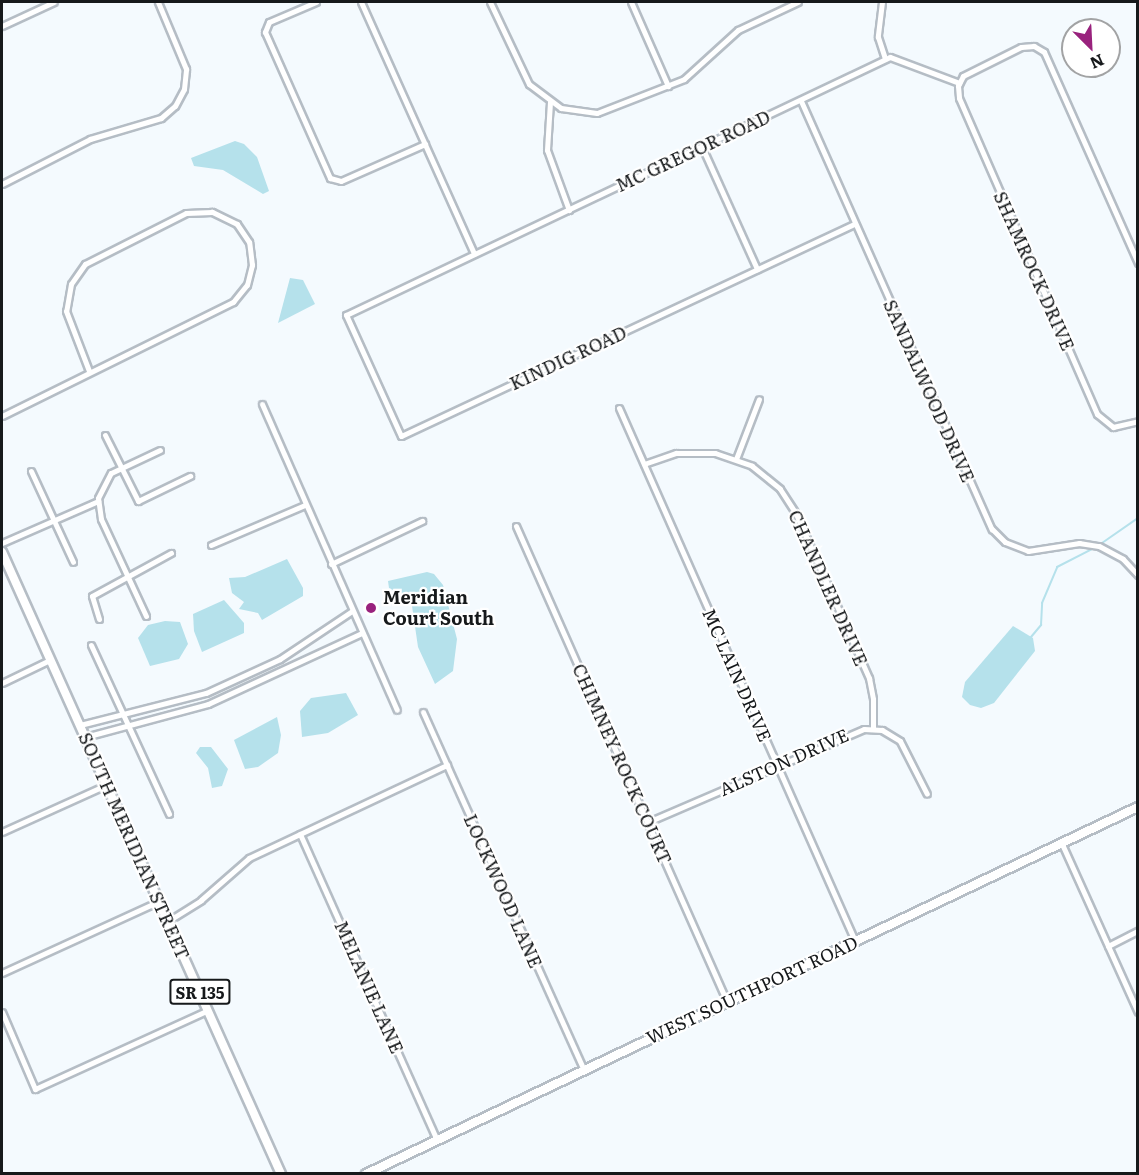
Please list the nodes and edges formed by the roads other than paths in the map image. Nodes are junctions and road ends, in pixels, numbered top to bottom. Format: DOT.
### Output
graph roads {
  1 [pos="54,2"];
  2 [pos="158,2"];
  3 [pos="316,2"];
  4 [pos="361,2"];
  5 [pos="490,2"];
  6 [pos="631,2"];
  7 [pos="798,2"];
  8 [pos="882,2"];
  9 [pos="2,26"];
  10 [pos="885,59"];
  11 [pos="959,83"];
  12 [pos="668,86"];
  13 [pos="801,100"];
  14 [pos="550,102"];
  15 [pos="425,144"];
  16 [pos="702,147"];
  17 [pos="2,184"];
  18 [pos="569,210"];
  19 [pos="854,224"];
  20 [pos="474,254"];
  21 [pos="1137,263"];
  22 [pos="757,269"];
  23 [pos="346,315"];
  24 [pos="89,371"];
  25 [pos="759,399"];
  26 [pos="262,404"];
  27 [pos="619,408"];
  28 [pos="2,416"];
  29 [pos="1137,421"];
  30 [pos="105,435"];
  31 [pos="160,450"];
  32 [pos="736,459"];
  33 [pos="644,464"];
  34 [pos="122,468"];
  35 [pos="31,471"];
  36 [pos="190,476"];
  37 [pos="98,501"];
  38 [pos="305,504"];
  39 [pos="54,520"];
  40 [pos="422,521"];
  41 [pos="516,526"];
  42 [pos="2,543"];
  43 [pos="212,544"];
  44 [pos="2,552"];
  45 [pos="171,553"];
  46 [pos="73,562"];
  47 [pos="331,564"];
  48 [pos="1137,575"];
  49 [pos="127,576"];
  50 [pos="352,611"];
  51 [pos="146,616"];
  52 [pos="99,619"];
  53 [pos="362,633"];
  54 [pos="91,645"];
  55 [pos="50,660"];
  56 [pos="2,683"];
  57 [pos="397,710"];
  58 [pos="423,712"];
  59 [pos="123,714"];
  60 [pos="80,725"];
  61 [pos="128,725"];
  62 [pos="873,729"];
  63 [pos="85,736"];
  64 [pos="447,765"];
  65 [pos="777,765"];
  66 [pos="106,785"];
  67 [pos="927,794"];
  68 [pos="1137,807"];
  69 [pos="170,814"];
  70 [pos="648,822"];
  71 [pos="2,831"];
  72 [pos="300,834"];
  73 [pos="1062,844"];
  74 [pos="159,901"];
  75 [pos="168,921"];
  76 [pos="1137,932"];
  77 [pos="855,941"];
  78 [pos="1108,946"];
  79 [pos="2,973"];
  80 [pos="727,1002"];
  81 [pos="208,1010"];
  82 [pos="2,1012"];
  83 [pos="1137,1012"];
  84 [pos="584,1070"];
  85 [pos="437,1140"];
  86 [pos="281,1173"];
  87 [pos="366,1173"];
  1 -- 9 [label="street"];
  2 -- 17 [label="street"];
  3 -- 15 [label="street"];
  4 -- 15 [label="street"];
  5 -- 14 [label="street"];
  6 -- 12 [label="street"];
  7 -- 12 [label="street"];
  8 -- 10 [label="street"];
  10 -- 11 [label="street"];
  10 -- 13 [label="street, MC GREGOR ROAD"];
  11 -- 21 [label="street"];
  11 -- 29 [label="street, SHAMROCK DRIVE"];
  12 -- 14 [label="street"];
  13 -- 16 [label="street, MC GREGOR ROAD"];
  13 -- 19 [label="street, SANDALWOOD DRIVE"];
  14 -- 18 [label="street"];
  15 -- 20 [label="street"];
  16 -- 18 [label="street, MC GREGOR ROAD"];
  16 -- 22 [label="street"];
  18 -- 20 [label="street, MC GREGOR ROAD"];
  19 -- 22 [label="street, KINDIG ROAD"];
  19 -- 48 [label="street, SANDALWOOD DRIVE"];
  20 -- 23 [label="street, MC GREGOR ROAD"];
  22 -- 23 [label="street, KINDIG ROAD"];
  24 -- 24 [label="street"];
  24 -- 28 [label="street"];
  25 -- 32 [label="street"];
  26 -- 38 [label="street"];
  27 -- 33 [label="street, MC LAIN DRIVE"];
  30 -- 34 [label="street"];
  31 -- 34 [label="street"];
  32 -- 33 [label="street, CHANDLER DRIVE"];
  32 -- 62 [label="street, CHANDLER DRIVE"];
  33 -- 65 [label="street, MC LAIN DRIVE"];
  34 -- 36 [label="street"];
  34 -- 37 [label="street"];
  35 -- 39 [label="street"];
  37 -- 39 [label="street"];
  37 -- 49 [label="street"];
  38 -- 43 [label="street"];
  38 -- 47 [label="street"];
  39 -- 42 [label="street"];
  39 -- 46 [label="street"];
  40 -- 47 [label="street"];
  41 -- 70 [label="street, CHIMNEY ROCK COURT"];
  44 -- 55 [label="main road, SOUTH MERIDIAN STREET / SR 135"];
  45 -- 49 [label="street"];
  47 -- 50 [label="street"];
  49 -- 51 [label="street"];
  49 -- 52 [label="street"];
  50 -- 53 [label="street"];
  50 -- 59 [label="street"];
  53 -- 57 [label="street"];
  53 -- 61 [label="street"];
  54 -- 59 [label="street"];
  55 -- 56 [label="street"];
  55 -- 60 [label="main road, SOUTH MERIDIAN STREET / SR 135"];
  58 -- 64 [label="street, LOCKWOOD LANE"];
  59 -- 60 [label="street"];
  59 -- 61 [label="street"];
  60 -- 63 [label="main road, SOUTH MERIDIAN STREET / SR 135"];
  61 -- 63 [label="street"];
  61 -- 69 [label="street"];
  62 -- 65 [label="street, ALSTON DRIVE"];
  62 -- 67 [label="street, ALSTON DRIVE"];
  63 -- 66 [label="main road, SOUTH MERIDIAN STREET / SR 135"];
  64 -- 72 [label="street"];
  64 -- 84 [label="street, LOCKWOOD LANE"];
  65 -- 70 [label="street, ALSTON DRIVE"];
  65 -- 77 [label="street, MC LAIN DRIVE"];
  66 -- 71 [label="street"];
  66 -- 74 [label="main road, SOUTH MERIDIAN STREET / SR 135"];
  68 -- 73 [label="main road, WEST SOUTHPORT ROAD"];
  70 -- 80 [label="street, CHIMNEY ROCK COURT"];
  72 -- 75 [label="street"];
  72 -- 85 [label="street, MELANIE LANE"];
  73 -- 77 [label="main road, WEST SOUTHPORT ROAD"];
  73 -- 78 [label="street"];
  74 -- 75 [label="main road, SOUTH MERIDIAN STREET / SR 135"];
  74 -- 79 [label="street"];
  75 -- 81 [label="main road, SOUTH MERIDIAN STREET / SR 135"];
  76 -- 78 [label="street"];
  77 -- 80 [label="main road, WEST SOUTHPORT ROAD"];
  78 -- 83 [label="street"];
  80 -- 84 [label="main road, WEST SOUTHPORT ROAD"];
  81 -- 82 [label="street"];
  81 -- 86 [label="main road, SOUTH MERIDIAN STREET / SR 135"];
  84 -- 85 [label="main road, WEST SOUTHPORT ROAD"];
  85 -- 87 [label="main road, WEST SOUTHPORT ROAD"];
}
